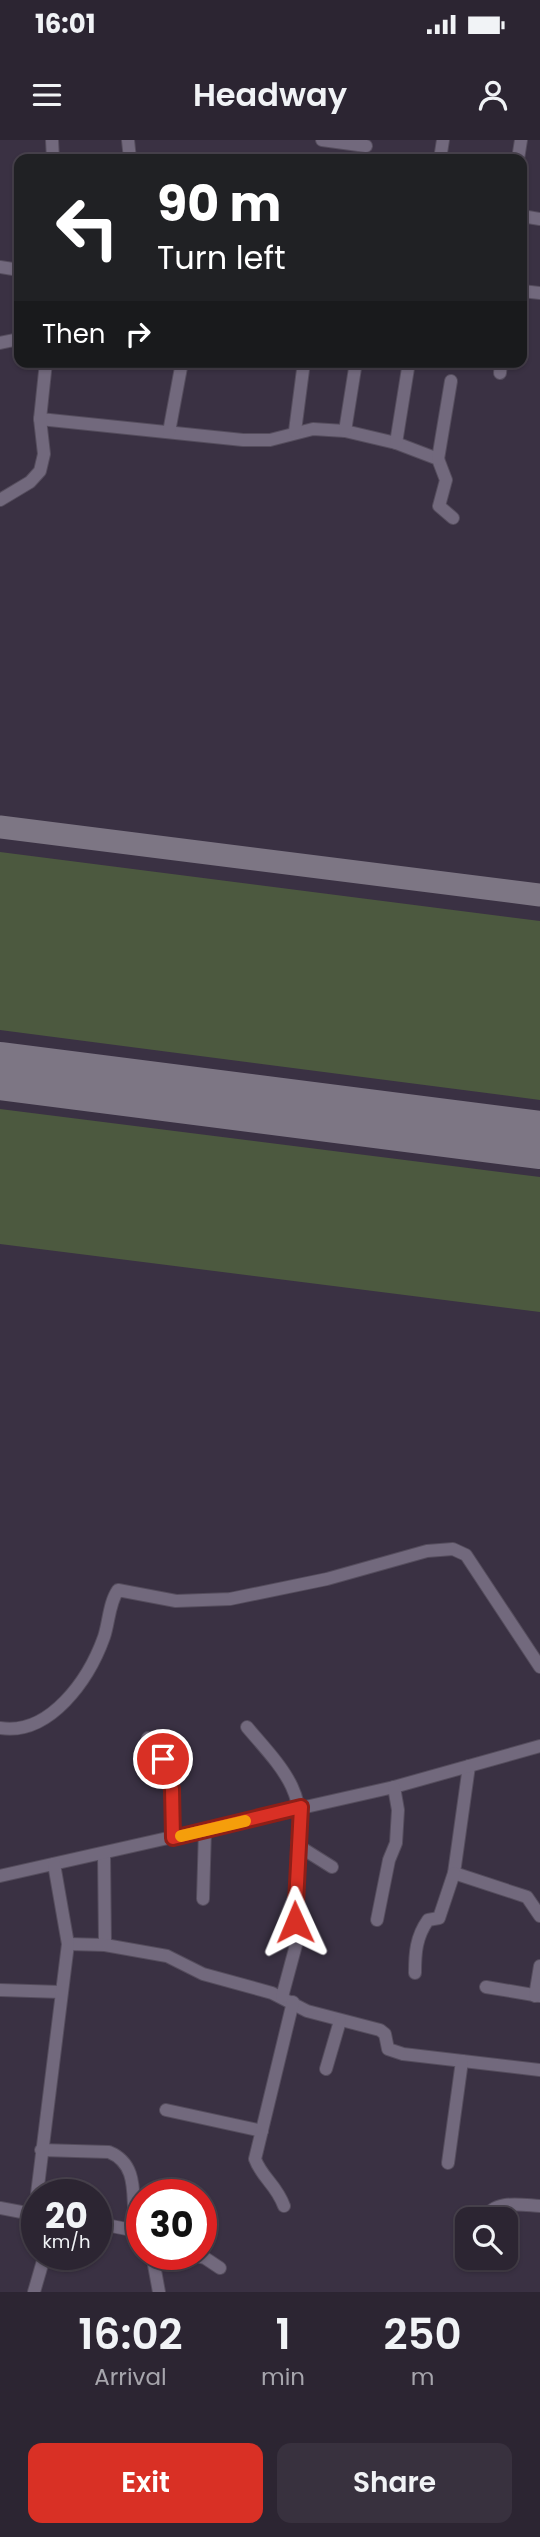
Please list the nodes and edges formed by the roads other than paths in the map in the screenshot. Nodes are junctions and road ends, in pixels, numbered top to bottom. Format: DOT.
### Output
graph roads {
  1 [pos="323,140"];
  2 [pos="366,148"];
  3 [pos="45,368"];
  4 [pos="180,368"];
  5 [pos="303,368"];
  6 [pos="355,368"];
  7 [pos="408,368"];
  8 [pos="451,381"];
  9 [pos="40,419"];
  10 [pos="295,431"];
  11 [pos="345,431"];
  12 [pos="169,432"];
  13 [pos="396,443"];
  14 [pos="438,459"];
  15 [pos="0,500"];
  16 [pos="453,518"];
  17 [pos="540,1667"];
  18 [pos="247,1727"];
  19 [pos="0,1728"];
  20 [pos="148,1738"];
  21 [pos="540,1746"];
  22 [pos="469,1766"];
  23 [pos="394,1787"];
  24 [pos="301,1807"];
  25 [pos="205,1830"];
  26 [pos="173,1838"];
  27 [pos="297,1845"];
  28 [pos="104,1853"];
  29 [pos="54,1864"];
  30 [pos="332,1867"];
  31 [pos="454,1873"];
  32 [pos="0,1876"];
  33 [pos="203,1899"];
  34 [pos="540,1916"];
  35 [pos="377,1920"];
  36 [pos="68,1944"];
  37 [pos="105,1945"];
  38 [pos="540,1966"];
  39 [pos="415,1973"];
  40 [pos="486,1987"];
  41 [pos="0,1990"];
  42 [pos="61,1992"];
  43 [pos="538,1996"];
  44 [pos="288,2000"];
  45 [pos="340,2021"];
  46 [pos="462,2061"];
  47 [pos="326,2069"];
  48 [pos="540,2070"];
  49 [pos="166,2110"];
  50 [pos="261,2131"];
  51 [pos="41,2150"];
  52 [pos="448,2162"];
  53 [pos="38,2179"];
  54 [pos="130,2179"];
  55 [pos="284,2206"];
  56 [pos="540,2206"];
  57 [pos="496,2207"];
  58 [pos="0,2208"];
  59 [pos="21,2209"];
  60 [pos="217,2266"];
  61 [pos="220,2268"];
  62 [pos="40,2270"];
  63 [pos="155,2270"];
  64 [pos="34,2292"];
  65 [pos="159,2292"];
  1 -- 2 [label="street"];
  3 -- 9 [label="street"];
  4 -- 12 [label="street"];
  5 -- 10 [label="street"];
  6 -- 11 [label="street"];
  7 -- 13 [label="street"];
  8 -- 14 [label="street"];
  9 -- 12 [label="street"];
  9 -- 15 [label="street"];
  10 -- 11 [label="street"];
  10 -- 12 [label="street"];
  11 -- 13 [label="street"];
  13 -- 14 [label="street"];
  14 -- 16 [label="street"];
  17 -- 19 [label="street"];
  18 -- 24 [label="street"];
  20 -- 26 [label="street"];
  21 -- 22 [label="street"];
  22 -- 23 [label="street"];
  22 -- 31 [label="street"];
  23 -- 24 [label="street"];
  23 -- 35 [label="street"];
  24 -- 25 [label="street"];
  24 -- 27 [label="street"];
  25 -- 26 [label="street"];
  25 -- 33 [label="street"];
  26 -- 28 [label="street"];
  27 -- 30 [label="street"];
  27 -- 44 [label="street"];
  28 -- 29 [label="street"];
  28 -- 37 [label="street"];
  29 -- 32 [label="street"];
  29 -- 36 [label="street"];
  31 -- 34 [label="street"];
  31 -- 39 [label="street"];
  36 -- 37 [label="street"];
  36 -- 42 [label="street"];
  37 -- 44 [label="street"];
  38 -- 43 [label="street"];
  40 -- 43 [label="street"];
  41 -- 42 [label="street"];
  42 -- 51 [label="street"];
  44 -- 45 [label="street"];
  44 -- 50 [label="street"];
  45 -- 46 [label="street"];
  45 -- 47 [label="street"];
  46 -- 48 [label="street"];
  46 -- 52 [label="street"];
  49 -- 50 [label="street"];
  50 -- 55 [label="street"];
  51 -- 53 [label="street"];
  51 -- 54 [label="street"];
  56 -- 57 [label="street"];
  58 -- 59 [label="street"];
  60 -- 61 [label="street"];
  62 -- 64 [label="street"];
  63 -- 65 [label="street"];
}
